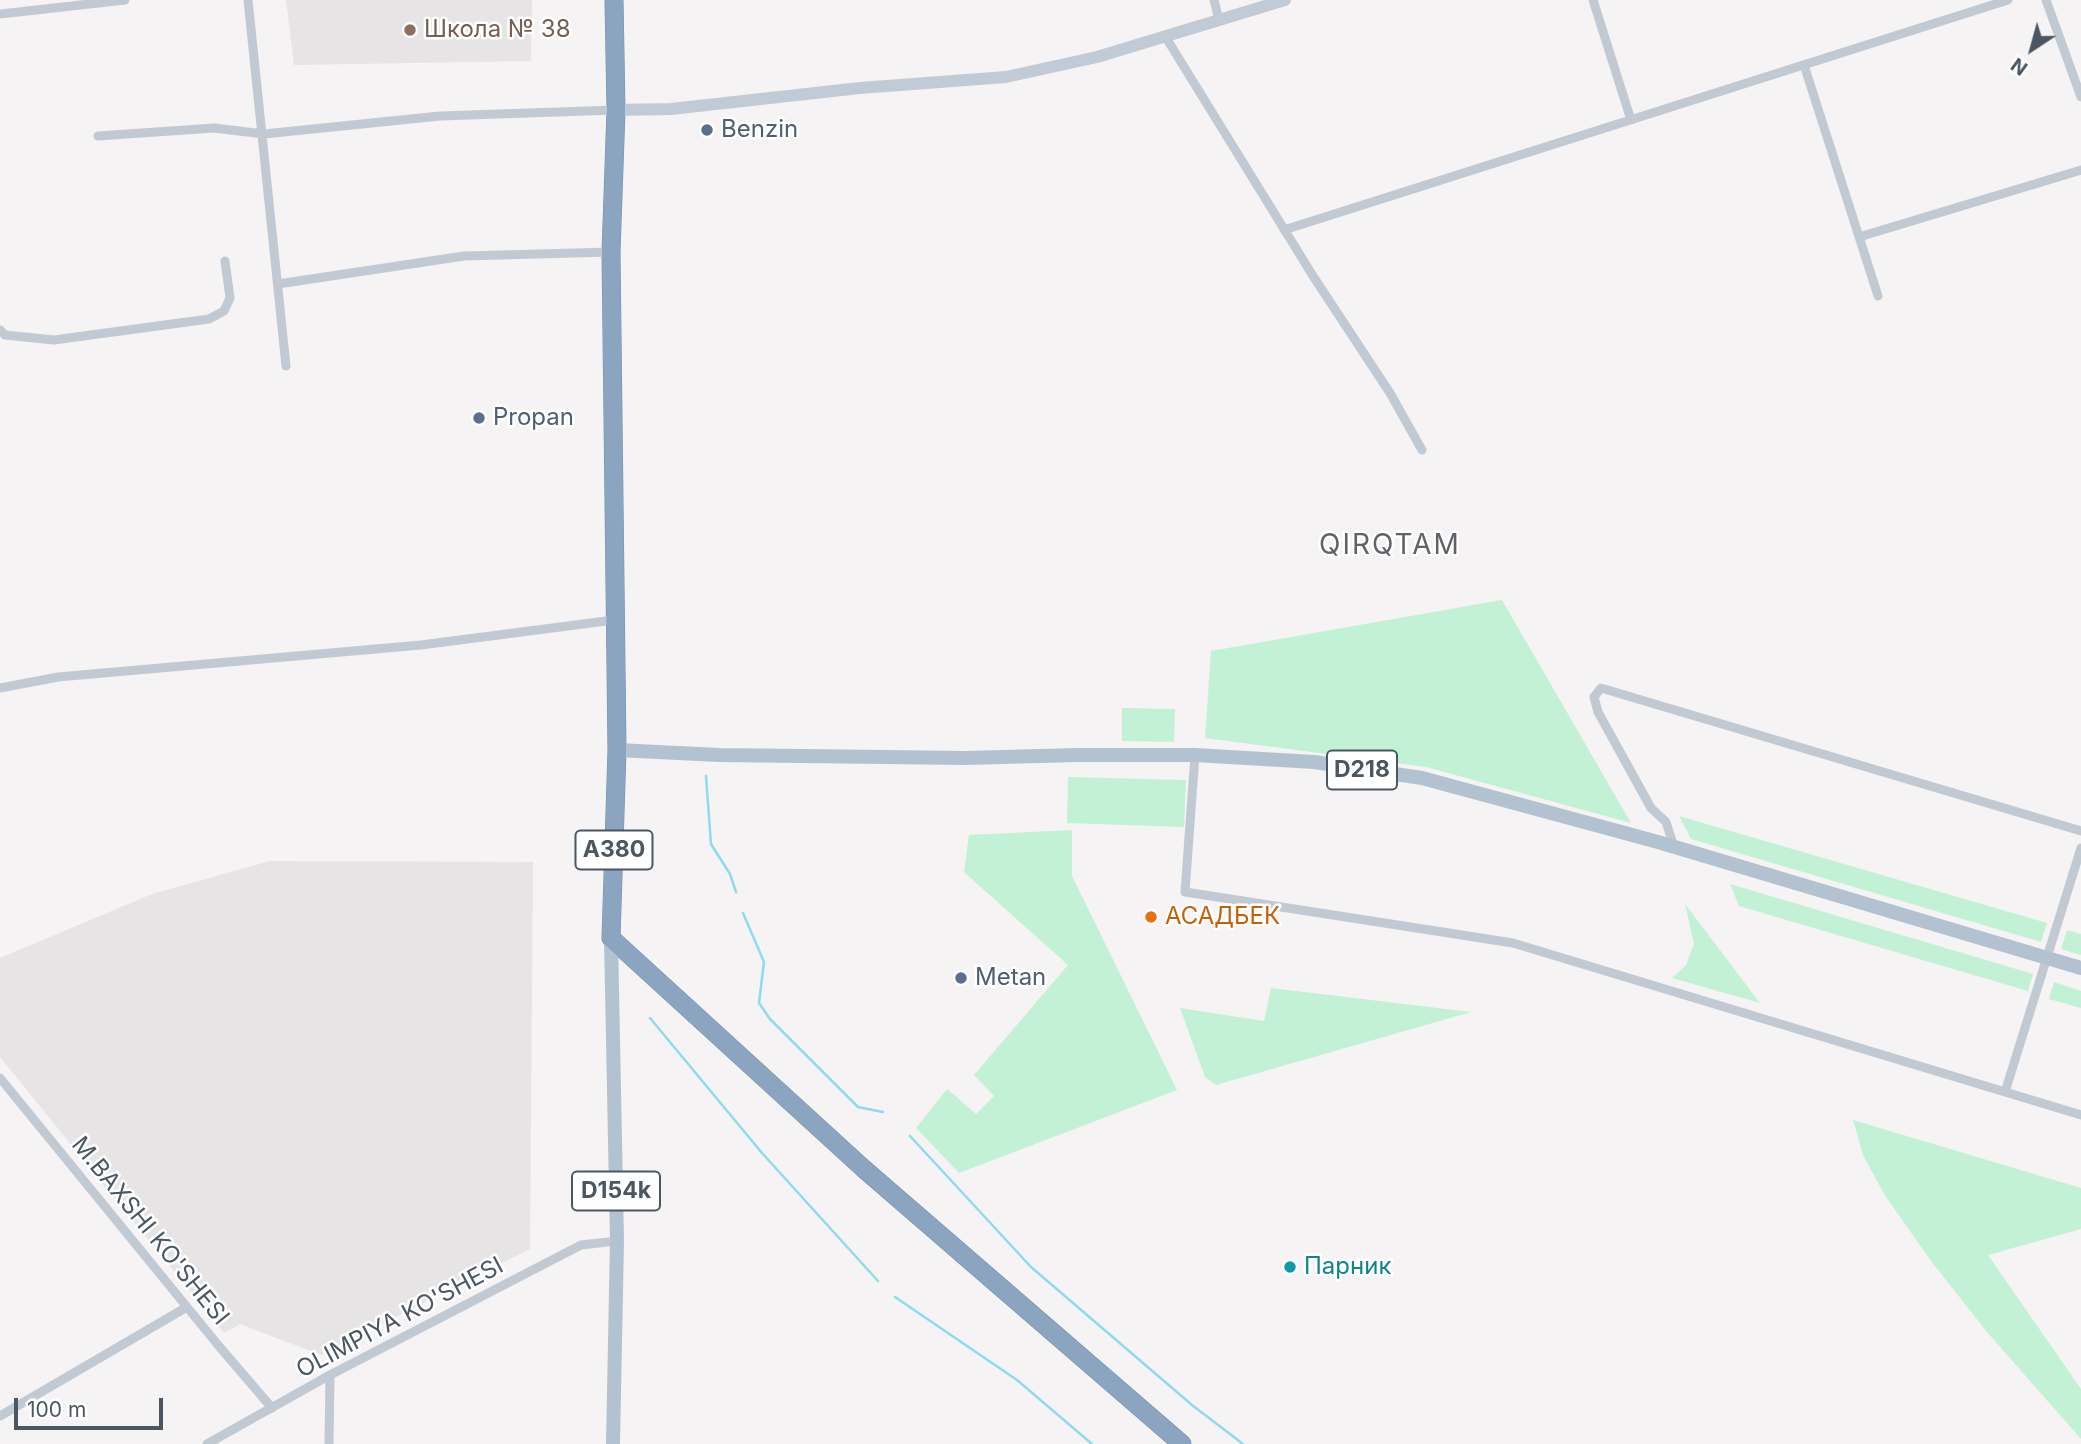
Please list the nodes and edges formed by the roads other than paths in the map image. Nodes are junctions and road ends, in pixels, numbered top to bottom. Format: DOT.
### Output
graph roads {
  1 [pos="125,0"];
  2 [pos="248,0"];
  3 [pos="614,0"];
  4 [pos="1214,0"];
  5 [pos="1285,0"];
  6 [pos="1593,0"];
  7 [pos="2008,0"];
  8 [pos="2046,0"];
  9 [pos="0,14"];
  10 [pos="1219,20"];
  11 [pos="1165,36"];
  12 [pos="1804,65"];
  13 [pos="2081,97"];
  14 [pos="616,110"];
  15 [pos="1631,120"];
  16 [pos="264,134"];
  17 [pos="99,136"];
  18 [pos="2081,170"];
  19 [pos="1284,230"];
  20 [pos="1859,237"];
  21 [pos="611,252"];
  22 [pos="225,261"];
  23 [pos="278,284"];
  24 [pos="1878,296"];
  25 [pos="0,330"];
  26 [pos="286,366"];
  27 [pos="1422,450"];
  28 [pos="614,621"];
  29 [pos="0,688"];
  30 [pos="617,750"];
  31 [pos="1195,755"];
  32 [pos="2081,831"];
  33 [pos="1674,846"];
  34 [pos="2081,849"];
  35 [pos="611,938"];
  36 [pos="2048,958"];
  37 [pos="2081,968"];
  38 [pos="0,1078"];
  39 [pos="2005,1092"];
  40 [pos="2081,1115"];
  41 [pos="617,1241"];
  42 [pos="187,1307"];
  43 [pos="330,1375"];
  44 [pos="272,1408"];
  45 [pos="0,1416"];
  46 [pos="207,1444"];
  47 [pos="329,1444"];
  48 [pos="613,1444"];
  49 [pos="1182,1444"];
  1 -- 9 [label="street"];
  2 -- 16 [label="street"];
  3 -- 14 [label="highway, A380"];
  4 -- 10 [label="street"];
  5 -- 10 [label="street"];
  6 -- 15 [label="street"];
  7 -- 12 [label="street"];
  8 -- 13 [label="street"];
  10 -- 11 [label="street"];
  11 -- 14 [label="street"];
  11 -- 19 [label="street"];
  12 -- 15 [label="street"];
  12 -- 20 [label="street"];
  14 -- 16 [label="street"];
  14 -- 21 [label="highway, A380"];
  15 -- 19 [label="street"];
  16 -- 17 [label="street"];
  16 -- 23 [label="street"];
  18 -- 20 [label="street"];
  19 -- 27 [label="street"];
  20 -- 24 [label="street"];
  21 -- 23 [label="street"];
  21 -- 28 [label="highway, A380"];
  22 -- 25 [label="street"];
  23 -- 26 [label="street"];
  28 -- 29 [label="street"];
  28 -- 30 [label="highway, A380"];
  30 -- 31 [label="main road, D218"];
  30 -- 35 [label="highway, A380"];
  31 -- 33 [label="main road, D218"];
  31 -- 39 [label="street"];
  32 -- 33 [label="street"];
  33 -- 36 [label="main road, D218"];
  34 -- 36 [label="street"];
  35 -- 41 [label="main road, D154k"];
  35 -- 49 [label="highway"];
  36 -- 37 [label="main road, D218"];
  36 -- 39 [label="street"];
  38 -- 42 [label="street, M.BAXSHI KO'SHESI"];
  39 -- 40 [label="street"];
  41 -- 43 [label="street, OLIMPIYA KO'SHESI"];
  41 -- 48 [label="main road, D154k"];
  42 -- 44 [label="street, M.BAXSHI KO'SHESI"];
  42 -- 45 [label="street"];
  43 -- 44 [label="street, OLIMPIYA KO'SHESI"];
  43 -- 47 [label="street"];
  44 -- 46 [label="street, OLIMPIYA KO'SHESI"];
}
